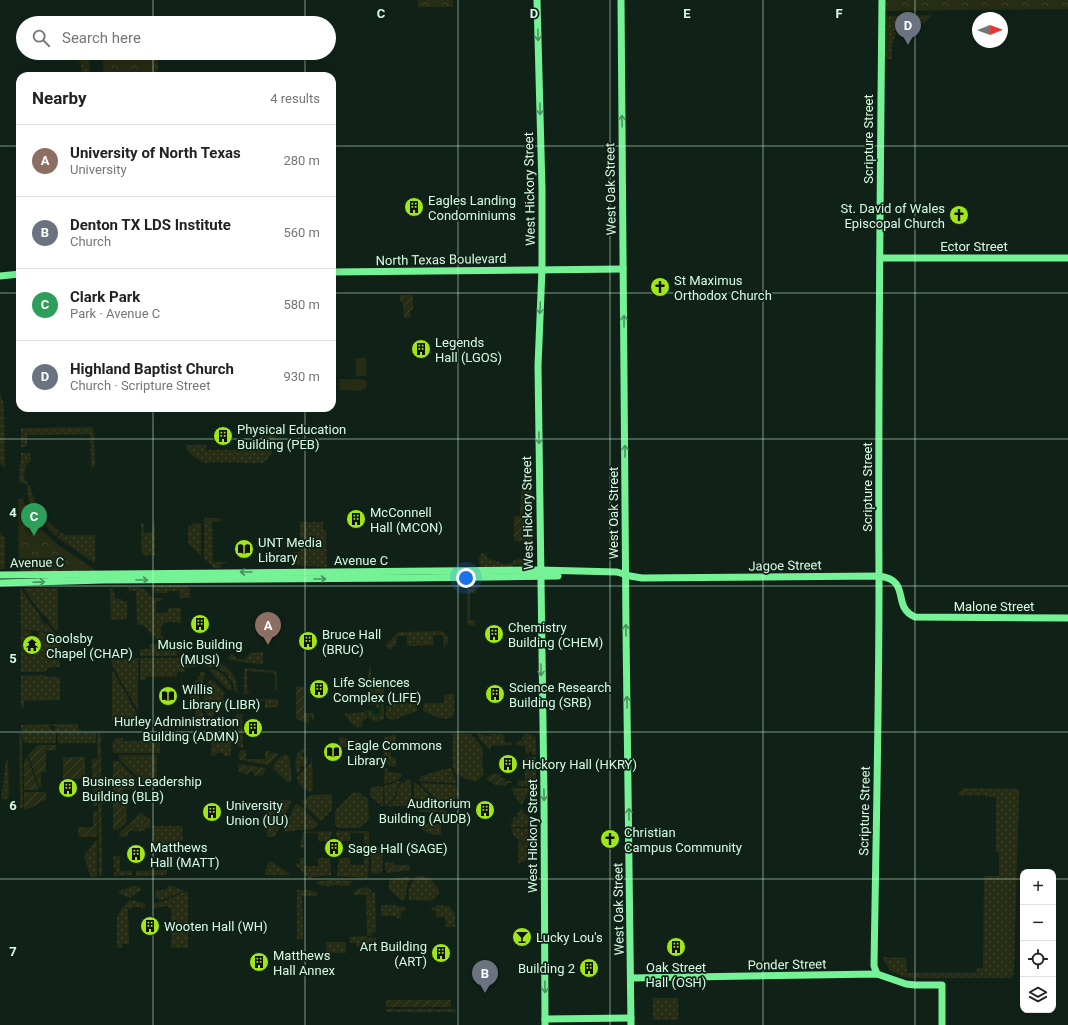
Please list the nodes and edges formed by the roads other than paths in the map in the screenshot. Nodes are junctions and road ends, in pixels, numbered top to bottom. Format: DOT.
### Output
graph roads {
  1 [pos="537,0"];
  2 [pos="621,0"];
  3 [pos="882,0"];
  4 [pos="880,258"];
  5 [pos="1068,258"];
  6 [pos="623,269"];
  7 [pos="542,270"];
  8 [pos="0,271"];
  9 [pos="336,272"];
  10 [pos="16,274"];
  11 [pos="16,274"];
  12 [pos="0,276"];
  13 [pos="540,573"];
  14 [pos="626,574"];
  15 [pos="0,575"];
  16 [pos="879,576"];
  17 [pos="0,583"];
  18 [pos="920,617"];
  19 [pos="1068,618"];
  20 [pos="877,974"];
  21 [pos="631,978"];
  22 [pos="545,1022"];
  23 [pos="631,1022"];
  24 [pos="942,1025"];
  1 -- 7 [label="street, West Hickory Street, one-way"];
  6 -- 2 [label="street, West Oak Street, one-way"];
  3 -- 4 [label="street, Scripture Street"];
  4 -- 5 [label="street, Ector Street"];
  4 -- 16 [label="street, Scripture Street"];
  6 -- 7 [label="street, North Texas Boulevard"];
  14 -- 6 [label="street, West Oak Street, one-way"];
  7 -- 9 [label="street, North Texas Boulevard"];
  7 -- 13 [label="street, West Hickory Street, one-way"];
  8 -- 10 [label="street"];
  11 -- 12 [label="street"];
  13 -- 14 [label="street, Jagoe Street"];
  13 -- 15 [label="street, Avenue C, one-way"];
  17 -- 13 [label="street, Avenue C, one-way"];
  13 -- 22 [label="street, West Hickory Street, one-way"];
  14 -- 16 [label="street, Jagoe Street"];
  21 -- 14 [label="street, West Oak Street, one-way"];
  16 -- 18 [label="street, Jagoe Street"];
  16 -- 20 [label="street, Scripture Street"];
  18 -- 19 [label="street, Malone Street"];
  20 -- 21 [label="street, Ponder Street"];
  20 -- 24 [label="street, Ponder Street"];
  21 -- 23 [label="street, West Oak Street"];
  22 -- 23 [label="street"];
}
